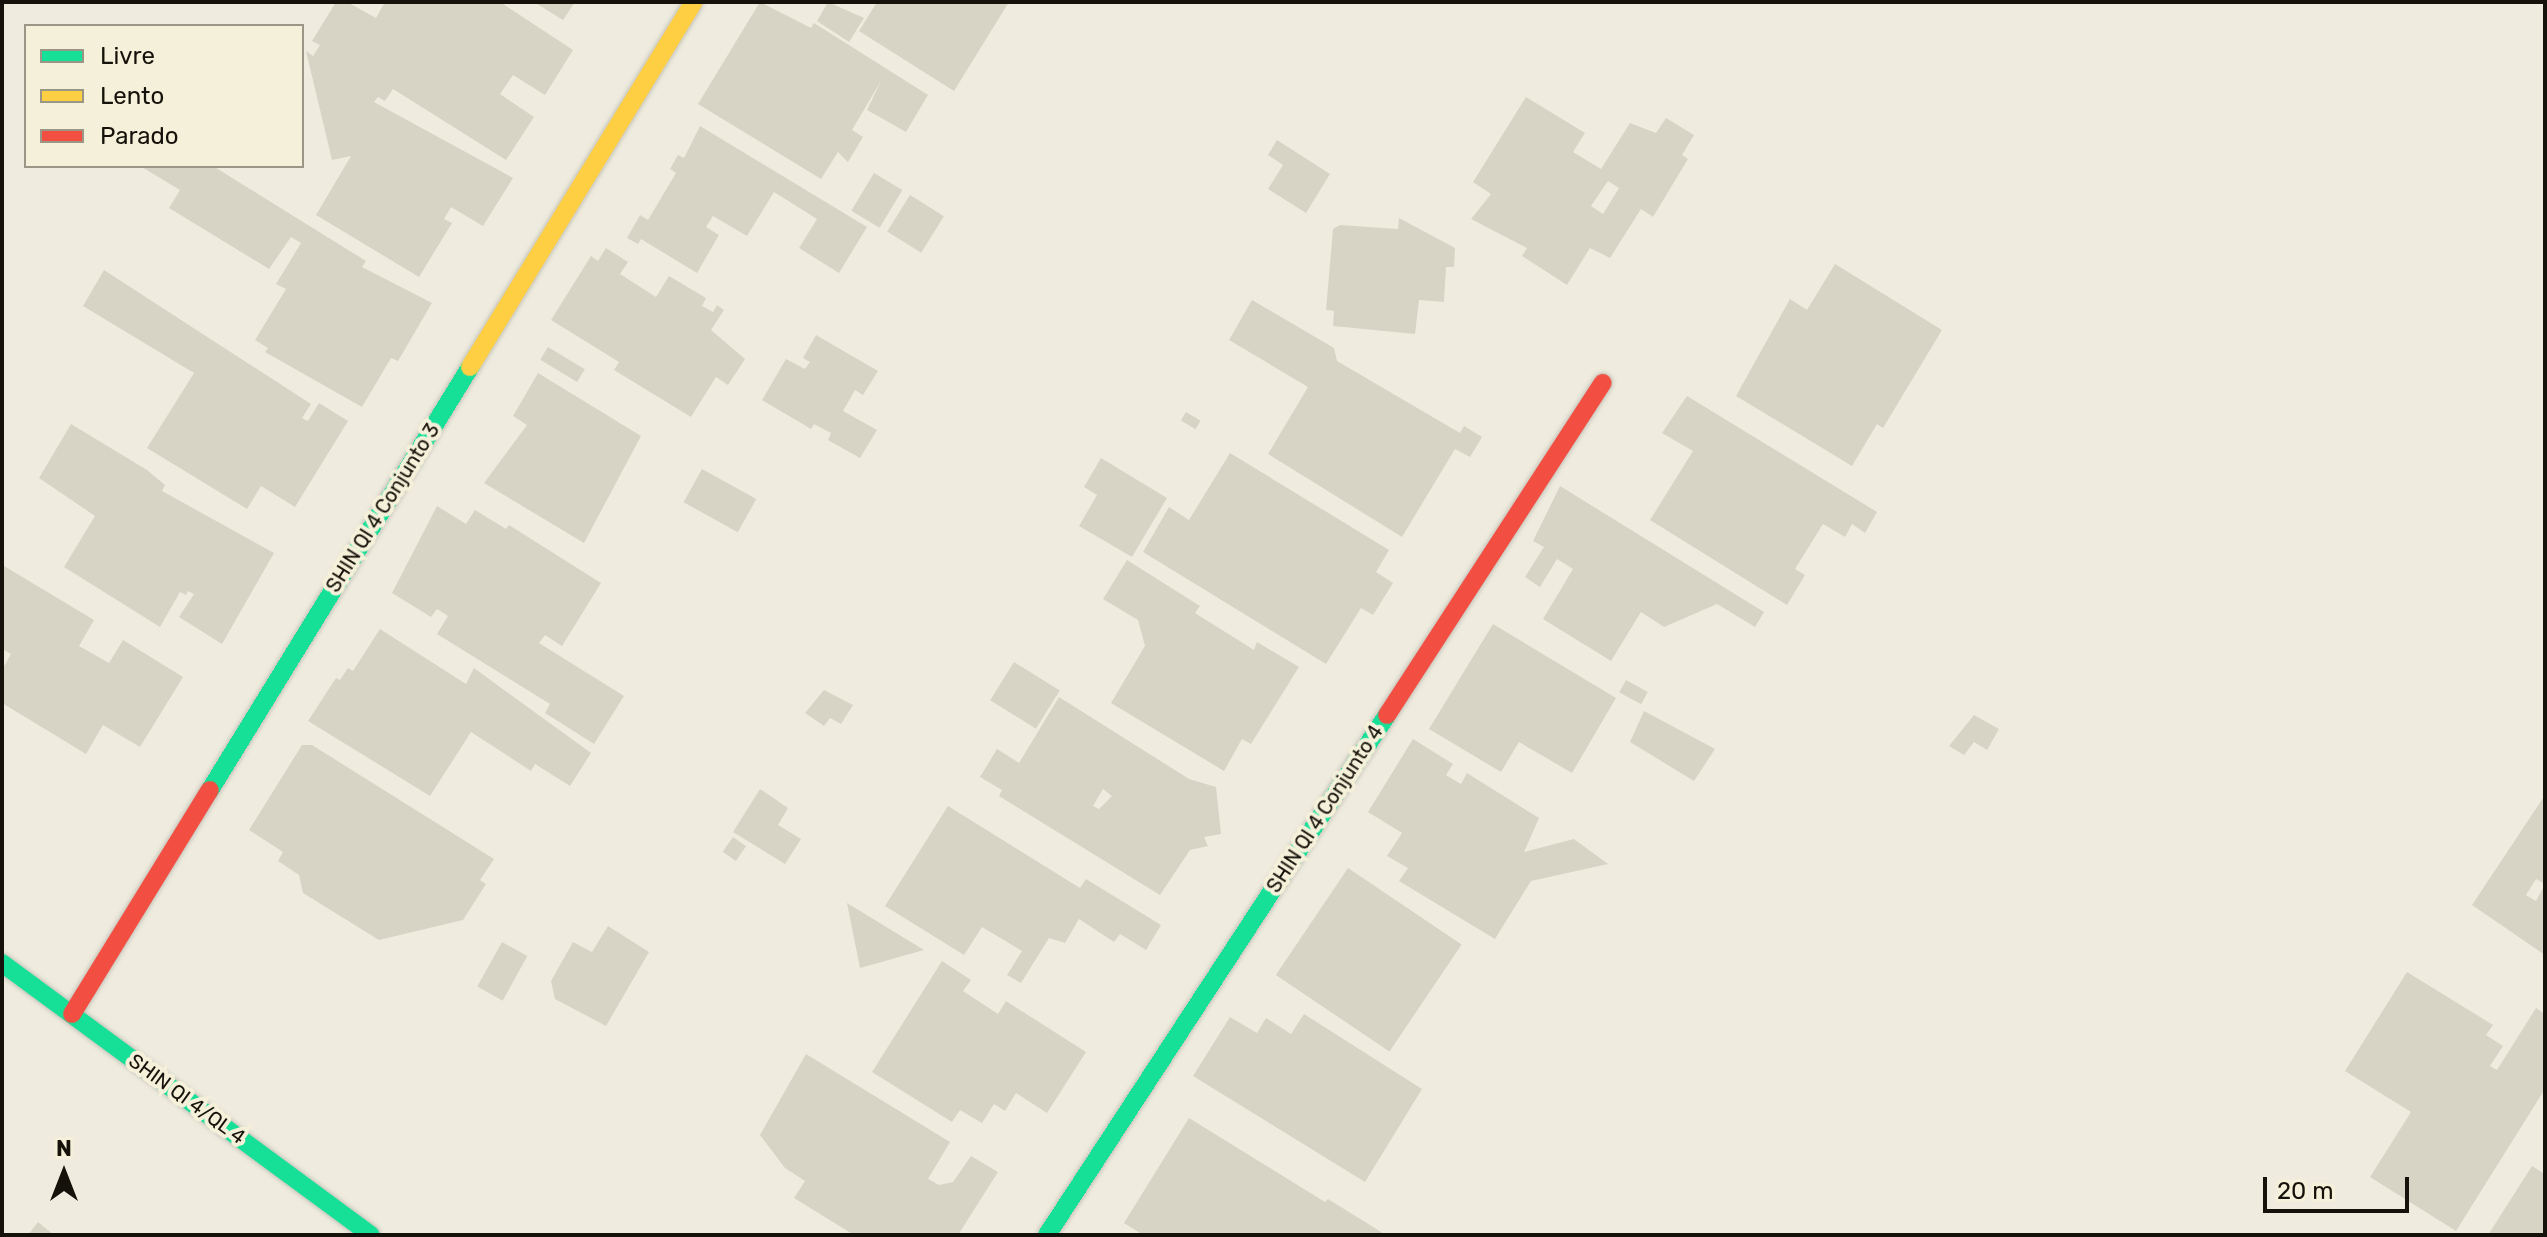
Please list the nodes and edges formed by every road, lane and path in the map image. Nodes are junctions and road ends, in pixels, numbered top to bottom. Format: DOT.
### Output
graph roads {
  1 [pos="694,2"];
  2 [pos="1603,383"];
  3 [pos="2,963"];
  4 [pos="72,1014"];
  5 [pos="371,1235"];
  6 [pos="1047,1235"];
  1 -- 4 [label="street, SHIN QI 4 Conjunto 3"];
  2 -- 6 [label="street, SHIN QI 4 Conjunto 4"];
  3 -- 4 [label="street, SHIN QI 4/QL 4"];
  4 -- 5 [label="street, SHIN QI 4/QL 4"];
}
